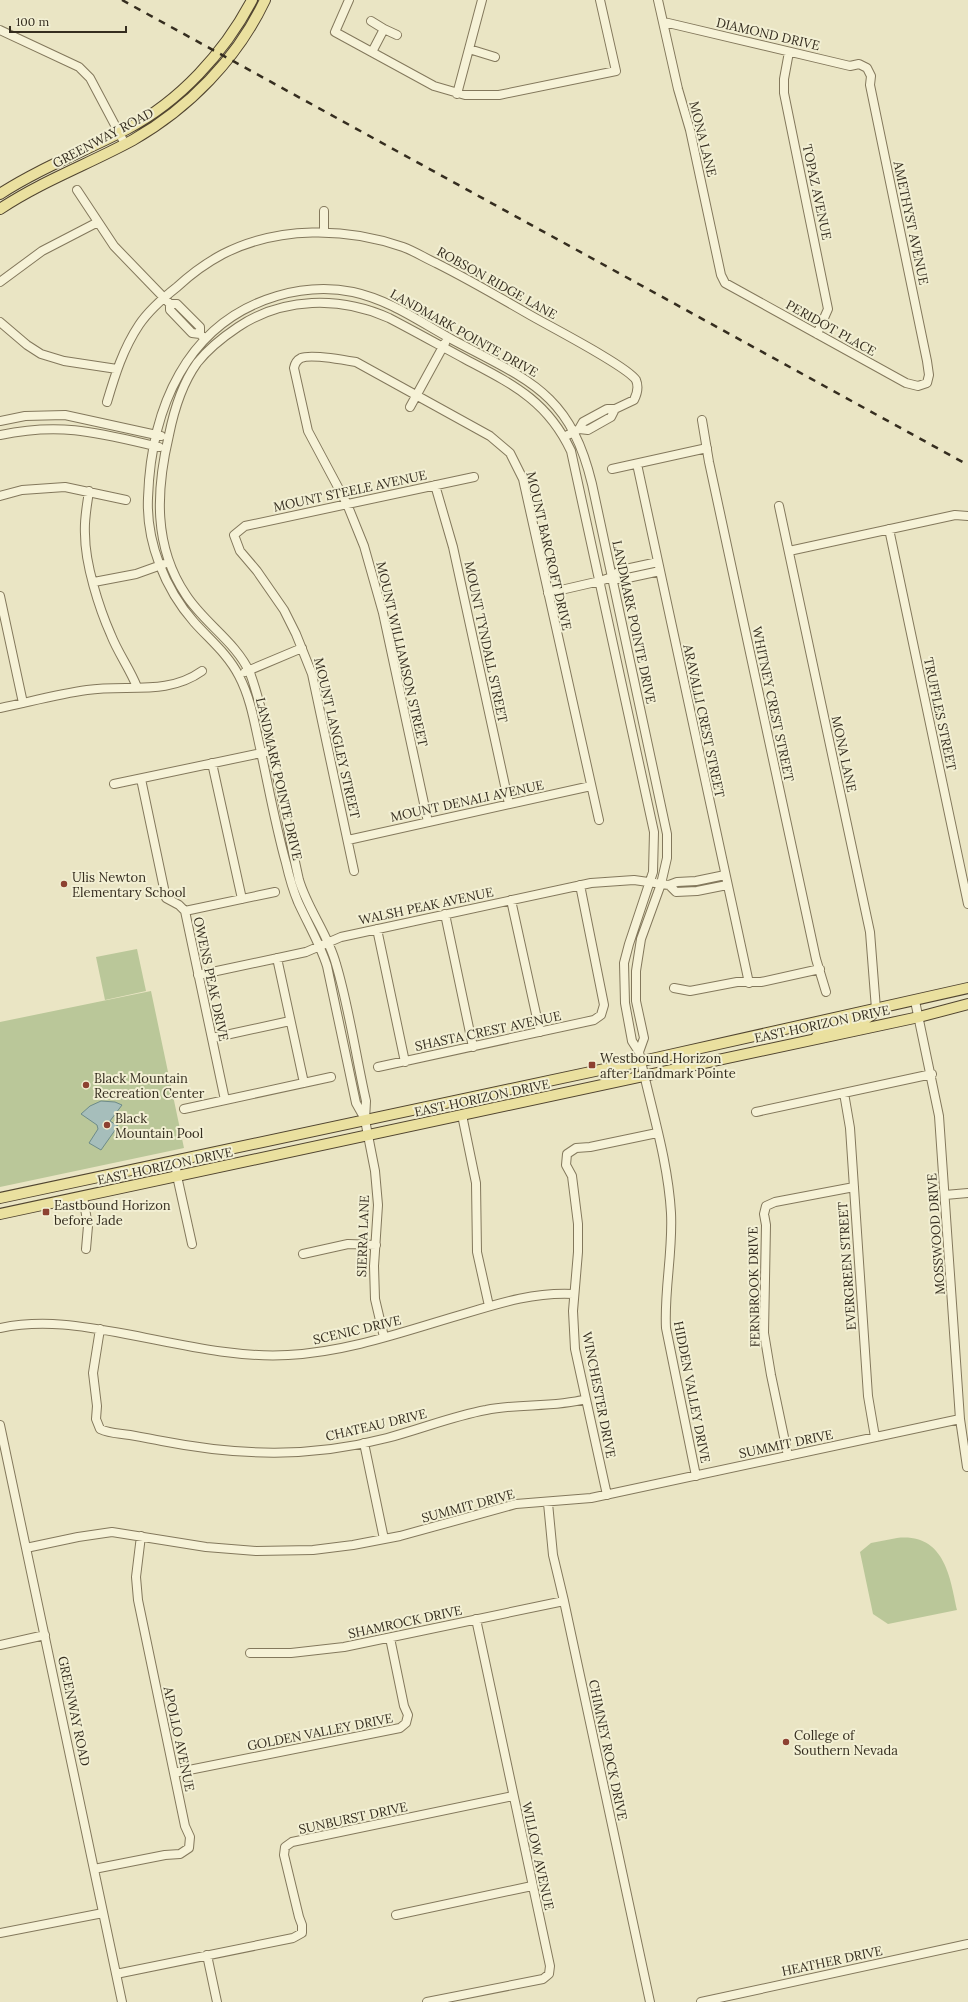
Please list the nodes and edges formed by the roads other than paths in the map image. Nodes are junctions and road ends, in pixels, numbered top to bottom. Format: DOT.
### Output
graph roads {
  1 [pos="252,0"];
  2 [pos="265,0"];
  3 [pos="349,0"];
  4 [pos="482,0"];
  5 [pos="600,0"];
  6 [pos="658,0"];
  7 [pos="371,21"];
  8 [pos="664,22"];
  9 [pos="384,28"];
  10 [pos="0,30"];
  11 [pos="397,35"];
  12 [pos="469,49"];
  13 [pos="372,52"];
  14 [pos="789,52"];
  15 [pos="495,57"];
  16 [pos="867,68"];
  17 [pos="456,94"];
  18 [pos="120,133"];
  19 [pos="125,144"];
  20 [pos="77,190"];
  21 [pos="0,194"];
  22 [pos="0,208"];
  23 [pos="324,211"];
  24 [pos="98,222"];
  25 [pos="324,232"];
  26 [pos="0,282"];
  27 [pos="725,283"];
  28 [pos="164,297"];
  29 [pos="0,322"];
  30 [pos="817,334"];
  31 [pos="202,336"];
  32 [pos="448,337"];
  33 [pos="212,347"];
  34 [pos="443,347"];
  35 [pos="296,362"];
  36 [pos="117,369"];
  37 [pos="927,383"];
  38 [pos="416,396"];
  39 [pos="107,402"];
  40 [pos="410,407"];
  41 [pos="702,420"];
  42 [pos="0,421"];
  43 [pos="577,430"];
  44 [pos="0,435"];
  45 [pos="157,435"];
  46 [pos="564,437"];
  47 [pos="168,438"];
  48 [pos="154,446"];
  49 [pos="166,448"];
  50 [pos="707,448"];
  51 [pos="637,464"];
  52 [pos="612,469"];
  53 [pos="474,477"];
  54 [pos="435,485"];
  55 [pos="89,491"];
  56 [pos="0,496"];
  57 [pos="126,500"];
  58 [pos="347,504"];
  59 [pos="779,506"];
  60 [pos="968,516"];
  61 [pos="889,529"];
  62 [pos="234,535"];
  63 [pos="789,551"];
  64 [pos="169,562"];
  65 [pos="658,562"];
  66 [pos="160,565"];
  67 [pos="660,571"];
  68 [pos="612,577"];
  69 [pos="600,581"];
  70 [pos="94,582"];
  71 [pos="548,593"];
  72 [pos="0,596"];
  73 [pos="302,648"];
  74 [pos="202,671"];
  75 [pos="249,671"];
  76 [pos="239,675"];
  77 [pos="137,688"];
  78 [pos="22,703"];
  79 [pos="0,708"];
  80 [pos="272,750"];
  81 [pos="261,753"];
  82 [pos="212,763"];
  83 [pos="141,779"];
  84 [pos="114,784"];
  85 [pos="591,786"];
  86 [pos="509,804"];
  87 [pos="599,820"];
  88 [pos="428,822"];
  89 [pos="348,840"];
  90 [pos="354,871"];
  91 [pos="725,875"];
  92 [pos="650,882"];
  93 [pos="665,884"];
  94 [pos="580,885"];
  95 [pos="727,885"];
  96 [pos="275,892"];
  97 [pos="242,899"];
  98 [pos="511,900"];
  99 [pos="968,904"];
  100 [pos="185,911"];
  101 [pos="444,914"];
  102 [pos="377,929"];
  103 [pos="324,944"];
  104 [pos="277,958"];
  105 [pos="820,969"];
  106 [pos="198,975"];
  107 [pos="749,983"];
  108 [pos="674,988"];
  109 [pos="968,988"];
  110 [pos="826,992"];
  111 [pos="915,1001"];
  112 [pos="968,1004"];
  113 [pos="876,1010"];
  114 [pos="919,1017"];
  115 [pos="290,1021"];
  116 [pos="540,1032"];
  117 [pos="212,1038"];
  118 [pos="815,1039"];
  119 [pos="473,1047"];
  120 [pos="640,1056"];
  121 [pos="405,1062"];
  122 [pos="378,1067"];
  123 [pos="932,1074"];
  124 [pos="644,1076"];
  125 [pos="332,1077"];
  126 [pos="304,1083"];
  127 [pos="844,1093"];
  128 [pos="225,1100"];
  129 [pos="184,1109"];
  130 [pos="756,1112"];
  131 [pos="462,1115"];
  132 [pos="365,1120"];
  133 [pos="657,1133"];
  134 [pos="368,1136"];
  135 [pos="175,1160"];
  136 [pos="177,1176"];
  137 [pos="854,1187"];
  138 [pos="968,1193"];
  139 [pos="945,1195"];
  140 [pos="83,1197"];
  141 [pos="0,1198"];
  142 [pos="0,1214"];
  143 [pos="192,1244"];
  144 [pos="376,1246"];
  145 [pos="86,1249"];
  146 [pos="303,1254"];
  147 [pos="574,1294"];
  148 [pos="489,1306"];
  149 [pos="0,1328"];
  150 [pos="100,1329"];
  151 [pos="384,1337"];
  152 [pos="586,1399"];
  153 [pos="960,1419"];
  154 [pos="0,1425"];
  155 [pos="874,1437"];
  156 [pos="364,1443"];
  157 [pos="788,1456"];
  158 [pos="967,1467"];
  159 [pos="696,1476"];
  160 [pos="607,1495"];
  161 [pos="548,1502"];
  162 [pos="141,1536"];
  163 [pos="384,1540"];
  164 [pos="26,1548"];
  165 [pos="564,1601"];
  166 [pos="476,1619"];
  167 [pos="44,1634"];
  168 [pos="390,1638"];
  169 [pos="0,1645"];
  170 [pos="250,1653"];
  171 [pos="174,1773"];
  172 [pos="513,1796"];
  173 [pos="94,1869"];
  174 [pos="532,1886"];
  175 [pos="103,1913"];
  176 [pos="396,1915"];
  177 [pos="0,1933"];
  178 [pos="968,1944"];
  179 [pos="207,1955"];
  180 [pos="116,1974"];
  181 [pos="122,2002"];
  182 [pos="217,2002"];
  183 [pos="427,2002"];
  184 [pos="650,2002"];
  185 [pos="701,2002"];
  1 -- 18 [label="main road, GREENWAY ROAD"];
  2 -- 19 [label="main road, GREENWAY ROAD"];
  3 -- 13 [label="street"];
  4 -- 12 [label="street"];
  5 -- 17 [label="street"];
  6 -- 8 [label="street, MONA LANE"];
  7 -- 9 [label="street"];
  8 -- 14 [label="street, DIAMOND DRIVE"];
  8 -- 27 [label="street, MONA LANE"];
  9 -- 11 [label="street"];
  9 -- 13 [label="street"];
  10 -- 18 [label="street"];
  12 -- 15 [label="street"];
  12 -- 17 [label="street"];
  13 -- 17 [label="street"];
  14 -- 16 [label="street, DIAMOND DRIVE"];
  14 -- 30 [label="street, TOPAZ AVENUE"];
  16 -- 37 [label="street, AMETHYST AVENUE"];
  18 -- 19 [label="street"];
  18 -- 21 [label="main road, GREENWAY ROAD"];
  19 -- 22 [label="main road, GREENWAY ROAD"];
  20 -- 24 [label="street"];
  23 -- 25 [label="street"];
  24 -- 26 [label="street"];
  24 -- 28 [label="street"];
  25 -- 28 [label="street, ROBSON RIDGE LANE"];
  25 -- 43 [label="street, ROBSON RIDGE LANE"];
  27 -- 30 [label="street, PERIDOT PLACE"];
  28 -- 31 [label="street"];
  28 -- 36 [label="street, ROBSON RIDGE LANE"];
  29 -- 36 [label="street"];
  30 -- 37 [label="street, PERIDOT PLACE"];
  31 -- 32 [label="street, LANDMARK POINTE DRIVE"];
  31 -- 33 [label="street"];
  31 -- 45 [label="street, LANDMARK POINTE DRIVE"];
  32 -- 34 [label="street"];
  32 -- 43 [label="street, LANDMARK POINTE DRIVE"];
  33 -- 34 [label="street, LANDMARK POINTE DRIVE"];
  33 -- 47 [label="street, LANDMARK POINTE DRIVE"];
  34 -- 38 [label="street"];
  34 -- 46 [label="street, LANDMARK POINTE DRIVE"];
  35 -- 38 [label="street, MOUNT BARCROFT DRIVE"];
  35 -- 58 [label="street, MOUNT WILLIAMSON STREET"];
  36 -- 39 [label="street, ROBSON RIDGE LANE"];
  38 -- 40 [label="street"];
  38 -- 71 [label="street, MOUNT BARCROFT DRIVE"];
  41 -- 50 [label="street, WHITNEY CREST STREET"];
  42 -- 45 [label="street"];
  43 -- 46 [label="street"];
  43 -- 68 [label="street, LANDMARK POINTE DRIVE"];
  44 -- 48 [label="street"];
  45 -- 47 [label="street"];
  45 -- 48 [label="street, LANDMARK POINTE DRIVE"];
  46 -- 69 [label="street, LANDMARK POINTE DRIVE"];
  47 -- 49 [label="street, LANDMARK POINTE DRIVE"];
  48 -- 49 [label="street"];
  48 -- 66 [label="street, LANDMARK POINTE DRIVE"];
  49 -- 64 [label="street, LANDMARK POINTE DRIVE"];
  50 -- 51 [label="street"];
  50 -- 105 [label="street, WHITNEY CREST STREET"];
  51 -- 52 [label="street"];
  51 -- 65 [label="street, ARAVALLI CREST STREET"];
  53 -- 54 [label="street, MOUNT STEELE AVENUE"];
  54 -- 58 [label="street, MOUNT STEELE AVENUE"];
  54 -- 86 [label="street, MOUNT TYNDALL STREET"];
  55 -- 56 [label="street"];
  55 -- 57 [label="street"];
  55 -- 70 [label="street"];
  58 -- 62 [label="street, MOUNT STEELE AVENUE"];
  58 -- 88 [label="street, MOUNT WILLIAMSON STREET"];
  59 -- 63 [label="street, MONA LANE"];
  60 -- 61 [label="street"];
  61 -- 63 [label="street"];
  61 -- 99 [label="street, TRUFFLES STREET"];
  62 -- 73 [label="street, MOUNT LANGLEY STREET"];
  63 -- 113 [label="street, MONA LANE"];
  64 -- 66 [label="street"];
  64 -- 75 [label="street, LANDMARK POINTE DRIVE"];
  65 -- 67 [label="street, ARAVALLI CREST STREET"];
  65 -- 68 [label="street"];
  66 -- 70 [label="street"];
  66 -- 76 [label="street, LANDMARK POINTE DRIVE"];
  67 -- 68 [label="street"];
  67 -- 91 [label="street, ARAVALLI CREST STREET"];
  68 -- 69 [label="street"];
  68 -- 93 [label="street, LANDMARK POINTE DRIVE"];
  69 -- 71 [label="street"];
  69 -- 92 [label="street, LANDMARK POINTE DRIVE"];
  70 -- 77 [label="street"];
  71 -- 85 [label="street, MOUNT BARCROFT DRIVE"];
  72 -- 78 [label="street"];
  73 -- 75 [label="street"];
  73 -- 89 [label="street, MOUNT LANGLEY STREET"];
  74 -- 77 [label="street"];
  75 -- 76 [label="street"];
  75 -- 80 [label="street, LANDMARK POINTE DRIVE"];
  76 -- 81 [label="street, LANDMARK POINTE DRIVE"];
  77 -- 78 [label="street"];
  78 -- 79 [label="street"];
  80 -- 81 [label="street"];
  80 -- 103 [label="street, LANDMARK POINTE DRIVE"];
  81 -- 82 [label="street"];
  81 -- 103 [label="street, LANDMARK POINTE DRIVE"];
  82 -- 83 [label="street"];
  82 -- 97 [label="street"];
  83 -- 84 [label="street"];
  83 -- 100 [label="street, OWENS PEAK DRIVE"];
  85 -- 86 [label="street, MOUNT DENALI AVENUE"];
  85 -- 87 [label="street, MOUNT BARCROFT DRIVE"];
  86 -- 88 [label="street, MOUNT DENALI AVENUE"];
  88 -- 89 [label="street, MOUNT DENALI AVENUE"];
  89 -- 90 [label="street, MOUNT LANGLEY STREET"];
  91 -- 93 [label="street"];
  91 -- 95 [label="street, ARAVALLI CREST STREET"];
  92 -- 93 [label="street, WALSH PEAK AVENUE"];
  92 -- 94 [label="street, WALSH PEAK AVENUE"];
  92 -- 120 [label="street, LANDMARK POINTE DRIVE"];
  93 -- 95 [label="street"];
  93 -- 120 [label="street, LANDMARK POINTE DRIVE"];
  94 -- 98 [label="street, WALSH PEAK AVENUE"];
  94 -- 116 [label="street, SHASTA CREST AVENUE"];
  95 -- 107 [label="street, ARAVALLI CREST STREET"];
  96 -- 97 [label="street"];
  97 -- 100 [label="street"];
  98 -- 101 [label="street, WALSH PEAK AVENUE"];
  98 -- 116 [label="street"];
  100 -- 106 [label="street, OWENS PEAK DRIVE"];
  101 -- 102 [label="street, WALSH PEAK AVENUE"];
  101 -- 119 [label="street"];
  102 -- 103 [label="street, WALSH PEAK AVENUE"];
  102 -- 121 [label="street"];
  103 -- 104 [label="street, WALSH PEAK AVENUE"];
  103 -- 132 [label="street, LANDMARK POINTE DRIVE"];
  104 -- 106 [label="street, WALSH PEAK AVENUE"];
  104 -- 115 [label="street"];
  105 -- 107 [label="street"];
  105 -- 110 [label="street, WHITNEY CREST STREET"];
  106 -- 117 [label="street, OWENS PEAK DRIVE"];
  107 -- 108 [label="street"];
  109 -- 111 [label="main road, EAST HORIZON DRIVE"];
  111 -- 113 [label="main road, EAST HORIZON DRIVE"];
  111 -- 114 [label="street, MOSSWOOD DRIVE"];
  112 -- 114 [label="main road, EAST HORIZON DRIVE"];
  113 -- 118 [label="main road"];
  113 -- 120 [label="main road, EAST HORIZON DRIVE"];
  114 -- 118 [label="main road, EAST HORIZON DRIVE"];
  114 -- 123 [label="street, MOSSWOOD DRIVE"];
  115 -- 117 [label="street"];
  115 -- 126 [label="street"];
  116 -- 119 [label="street, SHASTA CREST AVENUE"];
  117 -- 128 [label="street, OWENS PEAK DRIVE"];
  118 -- 124 [label="main road, EAST HORIZON DRIVE"];
  119 -- 121 [label="street, SHASTA CREST AVENUE"];
  120 -- 124 [label="street, LANDMARK POINTE DRIVE"];
  120 -- 132 [label="main road, EAST HORIZON DRIVE"];
  121 -- 122 [label="street, SHASTA CREST AVENUE"];
  123 -- 127 [label="street"];
  123 -- 139 [label="street, MOSSWOOD DRIVE"];
  124 -- 131 [label="main road, EAST HORIZON DRIVE"];
  124 -- 133 [label="street, HIDDEN VALLEY DRIVE"];
  125 -- 126 [label="street"];
  126 -- 128 [label="street"];
  127 -- 130 [label="street"];
  127 -- 137 [label="street, EVERGREEN STREET"];
  128 -- 129 [label="street"];
  131 -- 134 [label="main road, EAST HORIZON DRIVE"];
  131 -- 148 [label="street"];
  132 -- 134 [label="street, LANDMARK POINTE DRIVE"];
  132 -- 135 [label="main road, EAST HORIZON DRIVE"];
  133 -- 147 [label="street, WINCHESTER DRIVE"];
  133 -- 159 [label="street, HIDDEN VALLEY DRIVE"];
  134 -- 136 [label="main road, EAST HORIZON DRIVE"];
  134 -- 144 [label="street, SIERRA LANE"];
  135 -- 136 [label="street"];
  135 -- 141 [label="main road, EAST HORIZON DRIVE"];
  136 -- 140 [label="main road, EAST HORIZON DRIVE"];
  136 -- 143 [label="street"];
  137 -- 155 [label="street, EVERGREEN STREET"];
  137 -- 157 [label="street, FERNBROOK DRIVE"];
  138 -- 139 [label="street"];
  139 -- 153 [label="street, MOSSWOOD DRIVE"];
  140 -- 142 [label="main road, EAST HORIZON DRIVE"];
  140 -- 145 [label="street"];
  144 -- 146 [label="street"];
  144 -- 151 [label="street, SIERRA LANE"];
  147 -- 148 [label="street, SCENIC DRIVE"];
  147 -- 152 [label="street, WINCHESTER DRIVE"];
  148 -- 151 [label="street, SCENIC DRIVE"];
  149 -- 150 [label="street, SCENIC DRIVE"];
  150 -- 151 [label="street, SCENIC DRIVE"];
  150 -- 156 [label="street, CHATEAU DRIVE"];
  152 -- 156 [label="street, CHATEAU DRIVE"];
  152 -- 160 [label="street, WINCHESTER DRIVE"];
  153 -- 155 [label="street, SUMMIT DRIVE"];
  153 -- 158 [label="street, MOSSWOOD DRIVE"];
  154 -- 164 [label="street, GREENWAY ROAD"];
  155 -- 157 [label="street, SUMMIT DRIVE"];
  156 -- 163 [label="street"];
  157 -- 159 [label="street, SUMMIT DRIVE"];
  159 -- 160 [label="street, SUMMIT DRIVE"];
  160 -- 161 [label="street, SUMMIT DRIVE"];
  161 -- 163 [label="street, SUMMIT DRIVE"];
  161 -- 165 [label="street, CHIMNEY ROCK DRIVE"];
  162 -- 163 [label="street, SUMMIT DRIVE"];
  162 -- 164 [label="street, SUMMIT DRIVE"];
  162 -- 171 [label="street, APOLLO AVENUE"];
  164 -- 167 [label="street, GREENWAY ROAD"];
  165 -- 166 [label="street, SHAMROCK DRIVE"];
  165 -- 184 [label="street, CHIMNEY ROCK DRIVE"];
  166 -- 168 [label="street, SHAMROCK DRIVE"];
  166 -- 172 [label="street, WILLOW AVENUE"];
  167 -- 169 [label="street"];
  167 -- 173 [label="street, GREENWAY ROAD"];
  168 -- 170 [label="street, SHAMROCK DRIVE"];
  168 -- 171 [label="street, GOLDEN VALLEY DRIVE"];
  171 -- 173 [label="street, APOLLO AVENUE"];
  172 -- 174 [label="street, WILLOW AVENUE"];
  172 -- 179 [label="street, SUNBURST DRIVE"];
  173 -- 175 [label="street, GREENWAY ROAD"];
  174 -- 176 [label="street"];
  174 -- 183 [label="street, WILLOW AVENUE"];
  175 -- 177 [label="street"];
  175 -- 180 [label="street, GREENWAY ROAD"];
  178 -- 185 [label="street, HEATHER DRIVE"];
  179 -- 180 [label="street, SUNBURST DRIVE"];
  179 -- 182 [label="street"];
  180 -- 181 [label="street, GREENWAY ROAD"];
}
